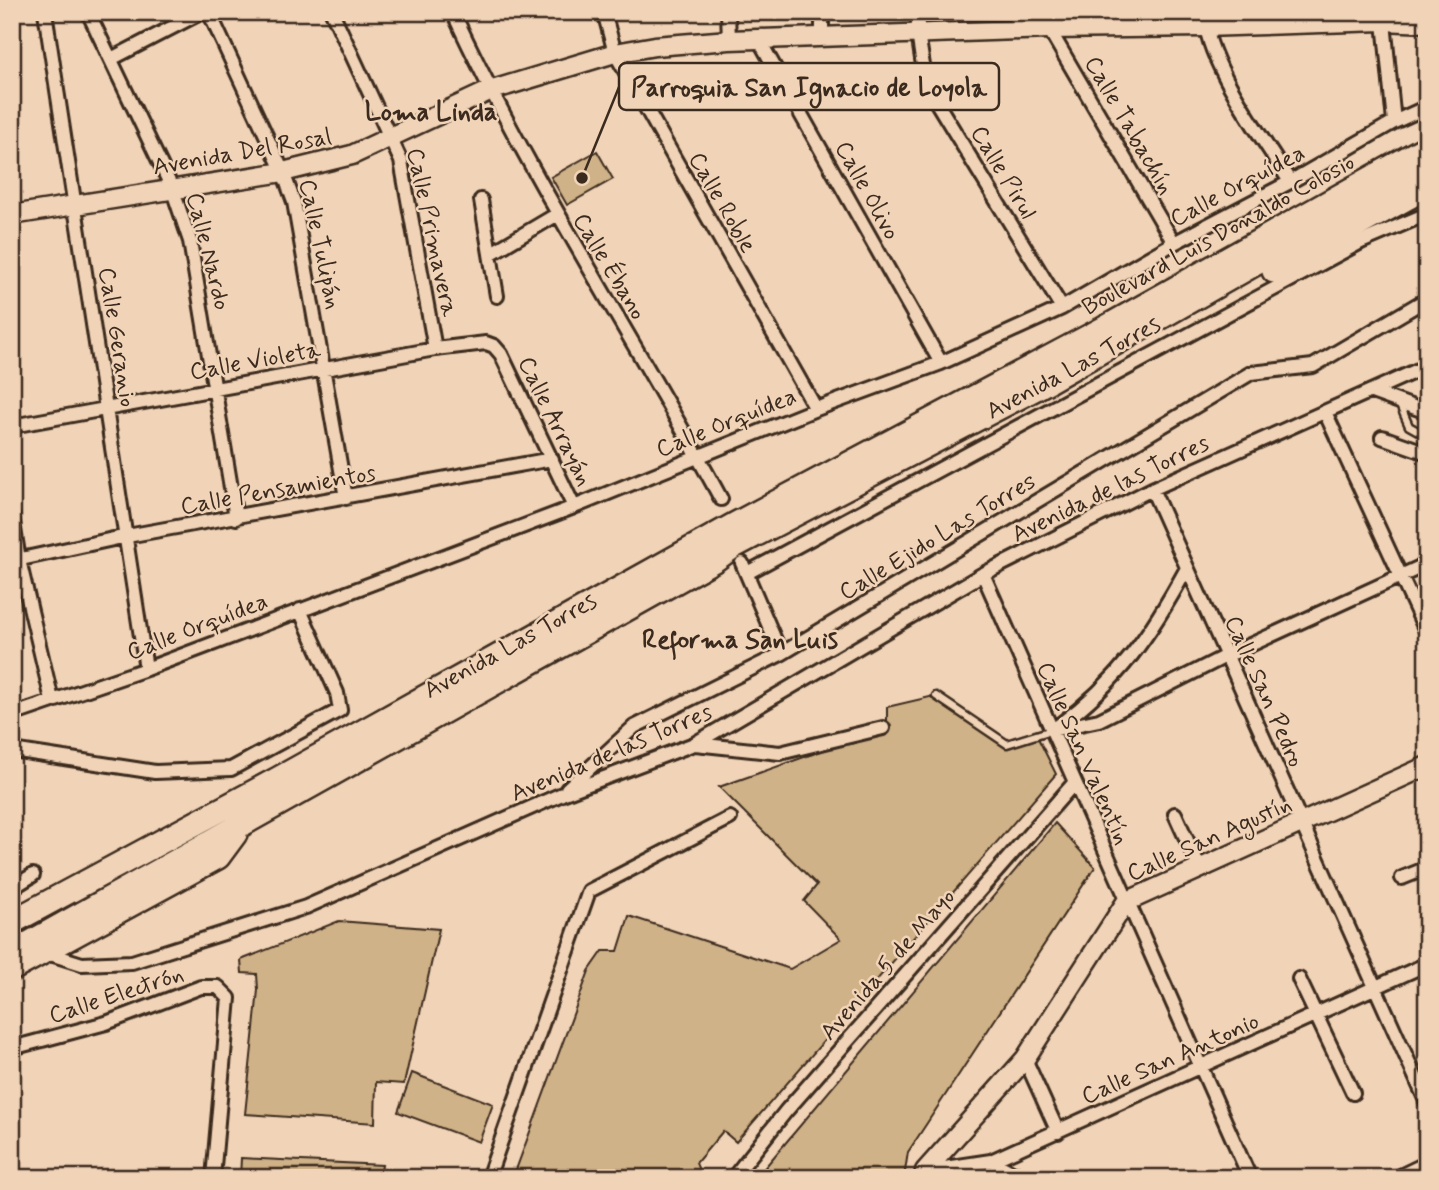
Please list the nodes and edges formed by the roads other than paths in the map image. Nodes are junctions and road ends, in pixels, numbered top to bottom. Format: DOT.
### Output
graph roads {
  1 [pos="45,12"];
  2 [pos="88,12"];
  3 [pos="202,12"];
  4 [pos="209,12"];
  5 [pos="332,12"];
  6 [pos="453,12"];
  7 [pos="604,12"];
  8 [pos="729,12"];
  9 [pos="822,12"];
  10 [pos="918,12"];
  11 [pos="1319,17"];
  12 [pos="1383,17"];
  13 [pos="1119,20"];
  14 [pos="1205,20"];
  15 [pos="1017,21"];
  16 [pos="1427,23"];
  17 [pos="1049,29"];
  18 [pos="918,33"];
  19 [pos="822,36"];
  20 [pos="758,38"];
  21 [pos="729,40"];
  22 [pos="615,53"];
  23 [pos="111,59"];
  24 [pos="489,91"];
  25 [pos="1427,107"];
  26 [pos="1394,122"];
  27 [pos="390,136"];
  28 [pos="1427,138"];
  29 [pos="1427,147"];
  30 [pos="1427,166"];
  31 [pos="283,172"];
  32 [pos="1290,182"];
  33 [pos="1427,187"];
  34 [pos="172,188"];
  35 [pos="481,201"];
  36 [pos="75,204"];
  37 [pos="1427,214"];
  38 [pos="12,215"];
  39 [pos="556,215"];
  40 [pos="1174,243"];
  41 [pos="490,254"];
  42 [pos="497,296"];
  43 [pos="1427,299"];
  44 [pos="1062,309"];
  45 [pos="1109,336"];
  46 [pos="435,349"];
  47 [pos="501,354"];
  48 [pos="941,363"];
  49 [pos="1427,366"];
  50 [pos="325,369"];
  51 [pos="1035,377"];
  52 [pos="216,387"];
  53 [pos="1372,392"];
  54 [pos="1399,403"];
  55 [pos="108,408"];
  56 [pos="816,409"];
  57 [pos="1325,412"];
  58 [pos="1427,412"];
  59 [pos="12,426"];
  60 [pos="1427,436"];
  61 [pos="1382,437"];
  62 [pos="1427,453"];
  63 [pos="698,456"];
  64 [pos="552,460"];
  65 [pos="1152,489"];
  66 [pos="346,498"];
  67 [pos="721,499"];
  68 [pos="574,507"];
  69 [pos="12,516"];
  70 [pos="236,517"];
  71 [pos="127,537"];
  72 [pos="15,560"];
  73 [pos="1427,564"];
  74 [pos="1187,568"];
  75 [pos="983,574"];
  76 [pos="1401,576"];
  77 [pos="300,610"];
  78 [pos="1427,633"];
  79 [pos="781,654"];
  80 [pos="1226,656"];
  81 [pos="146,669"];
  82 [pos="936,696"];
  83 [pos="52,701"];
  84 [pos="12,715"];
  85 [pos="883,728"];
  86 [pos="1052,730"];
  87 [pos="694,744"];
  88 [pos="12,750"];
  89 [pos="1427,766"];
  90 [pos="1075,782"];
  91 [pos="562,794"];
  92 [pos="1175,814"];
  93 [pos="730,818"];
  94 [pos="1301,824"];
  95 [pos="242,826"];
  96 [pos="1427,868"];
  97 [pos="1200,869"];
  98 [pos="33,875"];
  99 [pos="1402,878"];
  100 [pos="12,888"];
  101 [pos="1126,902"];
  102 [pos="12,922"];
  103 [pos="12,953"];
  104 [pos="47,953"];
  105 [pos="1427,964"];
  106 [pos="12,969"];
  107 [pos="1299,979"];
  108 [pos="1375,986"];
  109 [pos="1317,1015"];
  110 [pos="12,1048"];
  111 [pos="1025,1059"];
  112 [pos="1200,1068"];
  113 [pos="1353,1093"];
  114 [pos="1426,1098"];
  115 [pos="1058,1132"];
  116 [pos="991,1161"];
  117 [pos="1427,1163"];
  118 [pos="924,1175"];
  119 [pos="213,1178"];
  120 [pos="488,1178"];
  121 [pos="733,1178"];
  122 [pos="1023,1178"];
  123 [pos="1250,1178"];
  124 [pos="1396,1178"];
  1 -- 36 [label="street, Calle Geranio"];
  2 -- 23 [label="street, Calle Nardo"];
  3 -- 23 [label="street"];
  4 -- 31 [label="street, Calle Tulipán"];
  5 -- 27 [label="street, Calle Primavera"];
  6 -- 24 [label="street, Calle Ébano"];
  7 -- 22 [label="street, Calle Roble"];
  8 -- 21 [label="street"];
  9 -- 19 [label="street"];
  10 -- 18 [label="street, Calle Pirul"];
  11 -- 12 [label="street, Avenida Del Rosal"];
  11 -- 14 [label="street, Avenida Del Rosal"];
  12 -- 16 [label="street, Avenida Del Rosal"];
  12 -- 26 [label="street"];
  13 -- 14 [label="street, Avenida Del Rosal"];
  13 -- 17 [label="street, Avenida Del Rosal"];
  14 -- 32 [label="street"];
  15 -- 17 [label="street, Avenida Del Rosal"];
  15 -- 18 [label="street, Avenida Del Rosal"];
  17 -- 40 [label="street, Calle Tabachín"];
  18 -- 19 [label="street, Avenida Del Rosal"];
  18 -- 44 [label="street, Calle Pirul"];
  19 -- 20 [label="street, Avenida Del Rosal"];
  20 -- 21 [label="street, Avenida Del Rosal"];
  20 -- 48 [label="street, Calle Olivo"];
  21 -- 22 [label="street, Avenida Del Rosal"];
  22 -- 24 [label="street, Avenida Del Rosal"];
  22 -- 56 [label="street, Calle Roble"];
  23 -- 34 [label="street, Calle Nardo"];
  24 -- 27 [label="street, Avenida Del Rosal"];
  24 -- 39 [label="street, Calle Ébano"];
  25 -- 26 [label="street, Calle Orquídea"];
  26 -- 32 [label="street, Calle Orquídea"];
  27 -- 31 [label="street, Avenida Del Rosal"];
  27 -- 46 [label="street, Calle Primavera"];
  28 -- 51 [label="highway"];
  29 -- 45 [label="highway, Boulevard Luis Donaldo Colosio"];
  30 -- 45 [label="highway, Boulevard Luis Donaldo Colosio"];
  31 -- 34 [label="street, Avenida Del Rosal"];
  31 -- 50 [label="street, Calle Tulipán"];
  32 -- 40 [label="street, Calle Orquídea"];
  33 -- 51 [label="highway"];
  34 -- 36 [label="street, Avenida Del Rosal"];
  34 -- 52 [label="street, Calle Nardo"];
  35 -- 41 [label="street"];
  36 -- 38 [label="street, Avenida Del Rosal"];
  36 -- 55 [label="street, Calle Geranio"];
  37 -- 79 [label="street, Avenida Las Torres"];
  39 -- 41 [label="street"];
  39 -- 63 [label="street, Calle Ébano"];
  40 -- 44 [label="street, Calle Orquídea"];
  41 -- 42 [label="street"];
  43 -- 79 [label="street, Calle Ejido Las Torres"];
  44 -- 48 [label="street, Calle Orquídea"];
  45 -- 51 [label="highway, Boulevard Luis Donaldo Colosio"];
  46 -- 47 [label="street, Calle Violeta"];
  46 -- 50 [label="street, Calle Violeta"];
  47 -- 64 [label="street, Calle Arrayán"];
  48 -- 56 [label="street, Calle Orquídea"];
  49 -- 53 [label="street, Avenida de las Torres"];
  50 -- 52 [label="street, Calle Violeta"];
  50 -- 66 [label="street, Calle Tulipán"];
  51 -- 95 [label="highway, Avenida Las Torres"];
  51 -- 102 [label="highway, Avenida Las Torres"];
  52 -- 55 [label="street, Calle Violeta"];
  52 -- 70 [label="street, Calle Nardo"];
  53 -- 54 [label="street"];
  53 -- 57 [label="street, Avenida de las Torres"];
  54 -- 58 [label="street"];
  54 -- 60 [label="lane"];
  55 -- 59 [label="street, Calle Violeta"];
  55 -- 71 [label="street, Calle Geranio"];
  56 -- 63 [label="street, Calle Orquídea"];
  57 -- 65 [label="street, Avenida de las Torres"];
  57 -- 76 [label="street"];
  61 -- 62 [label="street"];
  63 -- 67 [label="street, Calle Ébano"];
  63 -- 68 [label="street, Calle Orquídea"];
  64 -- 66 [label="street, Calle Pensamientos"];
  64 -- 68 [label="street, Calle Arrayán"];
  65 -- 74 [label="street, Calle San Pedro"];
  65 -- 75 [label="street, Avenida de las Torres"];
  66 -- 70 [label="street, Calle Pensamientos"];
  68 -- 77 [label="street, Calle Orquídea"];
  69 -- 72 [label="street"];
  70 -- 71 [label="street, Calle Pensamientos"];
  71 -- 72 [label="street, Calle Pensamientos"];
  71 -- 81 [label="street, Calle Geranio"];
  72 -- 83 [label="street"];
  73 -- 76 [label="street"];
  74 -- 80 [label="street, Calle San Pedro"];
  74 -- 86 [label="street"];
  75 -- 86 [label="street, Calle San Valentín"];
  75 -- 87 [label="street, Avenida de las Torres"];
  76 -- 78 [label="street"];
  76 -- 80 [label="street"];
  77 -- 81 [label="street, Calle Orquídea"];
  77 -- 88 [label="street"];
  79 -- 91 [label="street, Calle Ejido Las Torres"];
  80 -- 86 [label="street"];
  80 -- 94 [label="street, Calle San Pedro"];
  81 -- 83 [label="street, Calle Orquídea"];
  82 -- 86 [label="lane"];
  83 -- 84 [label="street, Calle Orquídea"];
  85 -- 87 [label="street"];
  86 -- 90 [label="street, Calle San Valentín"];
  87 -- 91 [label="street, Avenida de las Torres"];
  89 -- 94 [label="street, Calle San Agustín"];
  90 -- 101 [label="street, Calle San Valentín"];
  90 -- 121 [label="street, Avenida 5 de Mayo"];
  91 -- 104 [label="street, Avenida de las Torres"];
  92 -- 97 [label="street"];
  93 -- 120 [label="street"];
  94 -- 97 [label="street, Calle San Agustín"];
  94 -- 108 [label="street, Calle San Pedro"];
  95 -- 103 [label="highway, Avenida Las Torres"];
  95 -- 104 [label="highway"];
  96 -- 99 [label="street"];
  97 -- 101 [label="street, Calle San Agustín"];
  98 -- 100 [label="street"];
  101 -- 111 [label="street, Calle San Agustín"];
  101 -- 112 [label="street, Calle San Valentín"];
  104 -- 106 [label="highway"];
  105 -- 108 [label="street, Calle San Antonio"];
  107 -- 109 [label="street"];
  108 -- 109 [label="street, Calle San Antonio"];
  108 -- 114 [label="street, Calle San Pedro"];
  109 -- 112 [label="street, Calle San Antonio"];
  109 -- 113 [label="street"];
  110 -- 119 [label="street, Calle Electrón"];
  111 -- 115 [label="street"];
  111 -- 118 [label="street, Calle San Agustín"];
  112 -- 115 [label="street, Calle San Antonio"];
  112 -- 123 [label="street, Calle San Valentín"];
  115 -- 116 [label="street, Calle San Antonio"];
  116 -- 118 [label="street, Calle San Antonio"];
  116 -- 122 [label="street"];
  117 -- 124 [label="street"];
}
